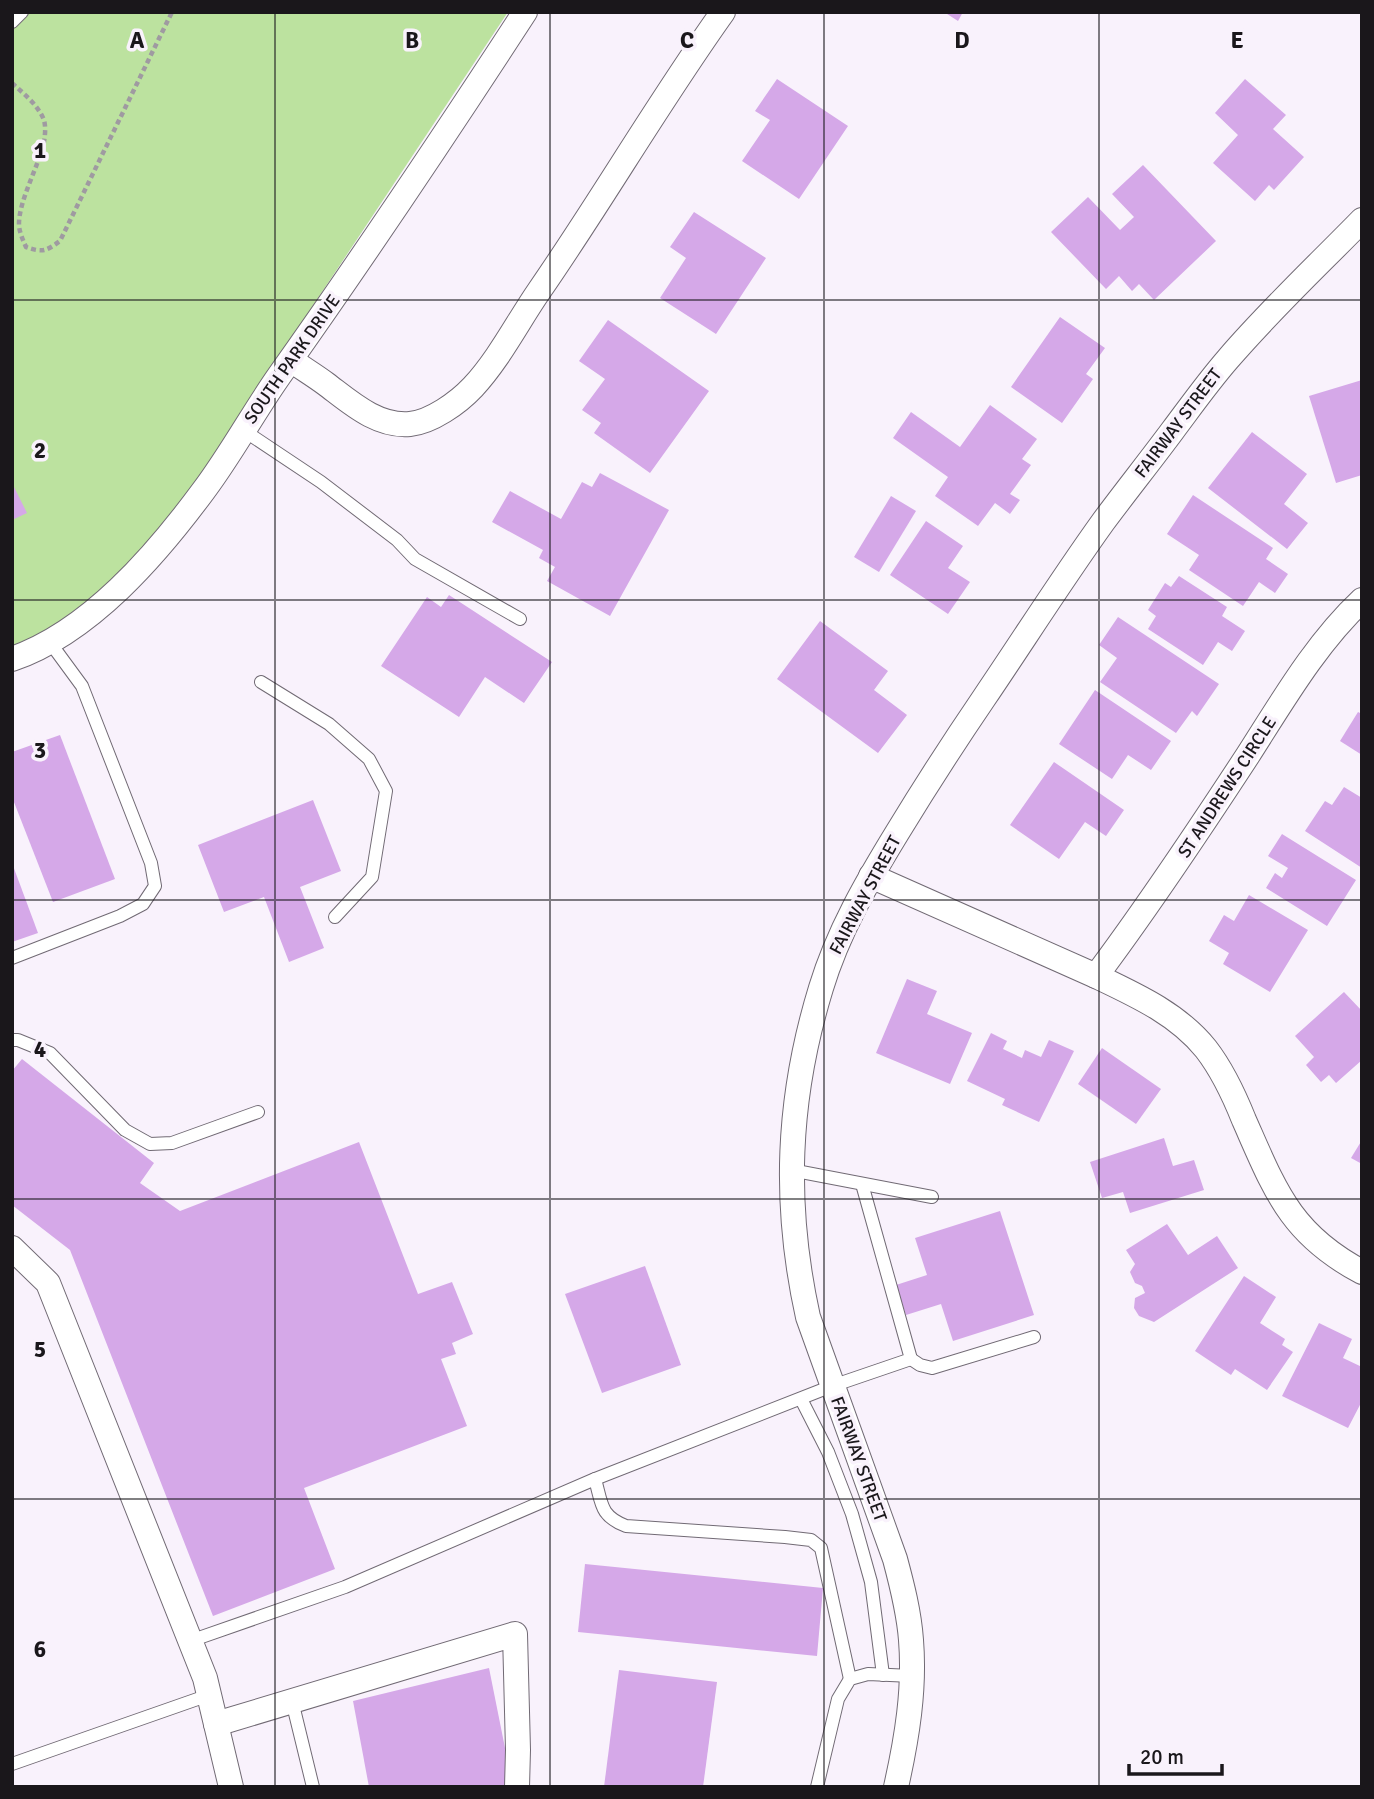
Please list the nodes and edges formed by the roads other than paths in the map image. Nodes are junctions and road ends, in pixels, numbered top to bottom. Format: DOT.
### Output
graph roads {
  1 [pos="22,12"];
  2 [pos="525,12"];
  3 [pos="723,12"];
  4 [pos="12,22"];
  5 [pos="1362,220"];
  6 [pos="291,360"];
  7 [pos="243,430"];
  8 [pos="1362,600"];
  9 [pos="520,619"];
  10 [pos="49,641"];
  11 [pos="12,659"];
  12 [pos="261,682"];
  13 [pos="871,876"];
  14 [pos="335,917"];
  15 [pos="12,958"];
  16 [pos="1096,976"];
  17 [pos="12,1040"];
  18 [pos="258,1112"];
  19 [pos="791,1170"];
  20 [pos="863,1184"];
  21 [pos="932,1198"];
  22 [pos="12,1248"];
  23 [pos="1362,1272"];
  24 [pos="1034,1337"];
  25 [pos="911,1359"];
  26 [pos="832,1386"];
  27 [pos="801,1399"];
  28 [pos="595,1479"];
  29 [pos="190,1642"];
  30 [pos="883,1675"];
  31 [pos="912,1676"];
  32 [pos="850,1679"];
  33 [pos="209,1695"];
  34 [pos="292,1702"];
  35 [pos="216,1724"];
  36 [pos="12,1763"];
  37 [pos="231,1787"];
  38 [pos="313,1787"];
  39 [pos="517,1787"];
  40 [pos="817,1787"];
  41 [pos="896,1787"];
  1 -- 4 [label="lane"];
  2 -- 6 [label="street, SOUTH PARK DRIVE"];
  3 -- 6 [label="street"];
  5 -- 13 [label="street, FAIRWAY STREET"];
  6 -- 7 [label="street, SOUTH PARK DRIVE"];
  7 -- 9 [label="lane"];
  7 -- 10 [label="street, SOUTH PARK DRIVE"];
  8 -- 16 [label="street, ST ANDREWS CIRCLE"];
  10 -- 11 [label="street, SOUTH PARK DRIVE"];
  10 -- 15 [label="lane"];
  12 -- 14 [label="lane"];
  13 -- 16 [label="street"];
  13 -- 19 [label="street, FAIRWAY STREET"];
  16 -- 23 [label="street"];
  17 -- 18 [label="lane"];
  19 -- 20 [label="lane"];
  19 -- 26 [label="street, FAIRWAY STREET"];
  20 -- 21 [label="lane"];
  20 -- 25 [label="lane"];
  22 -- 29 [label="street"];
  24 -- 25 [label="lane"];
  25 -- 26 [label="lane"];
  26 -- 27 [label="lane"];
  26 -- 31 [label="street, FAIRWAY STREET"];
  27 -- 28 [label="lane"];
  27 -- 30 [label="lane"];
  28 -- 29 [label="lane"];
  28 -- 32 [label="lane"];
  29 -- 33 [label="street"];
  30 -- 31 [label="lane"];
  30 -- 32 [label="lane"];
  31 -- 41 [label="street, FAIRWAY STREET"];
  32 -- 40 [label="lane"];
  33 -- 35 [label="street"];
  33 -- 36 [label="lane"];
  34 -- 35 [label="street"];
  34 -- 38 [label="lane"];
  34 -- 39 [label="street"];
  35 -- 37 [label="street"];
}
